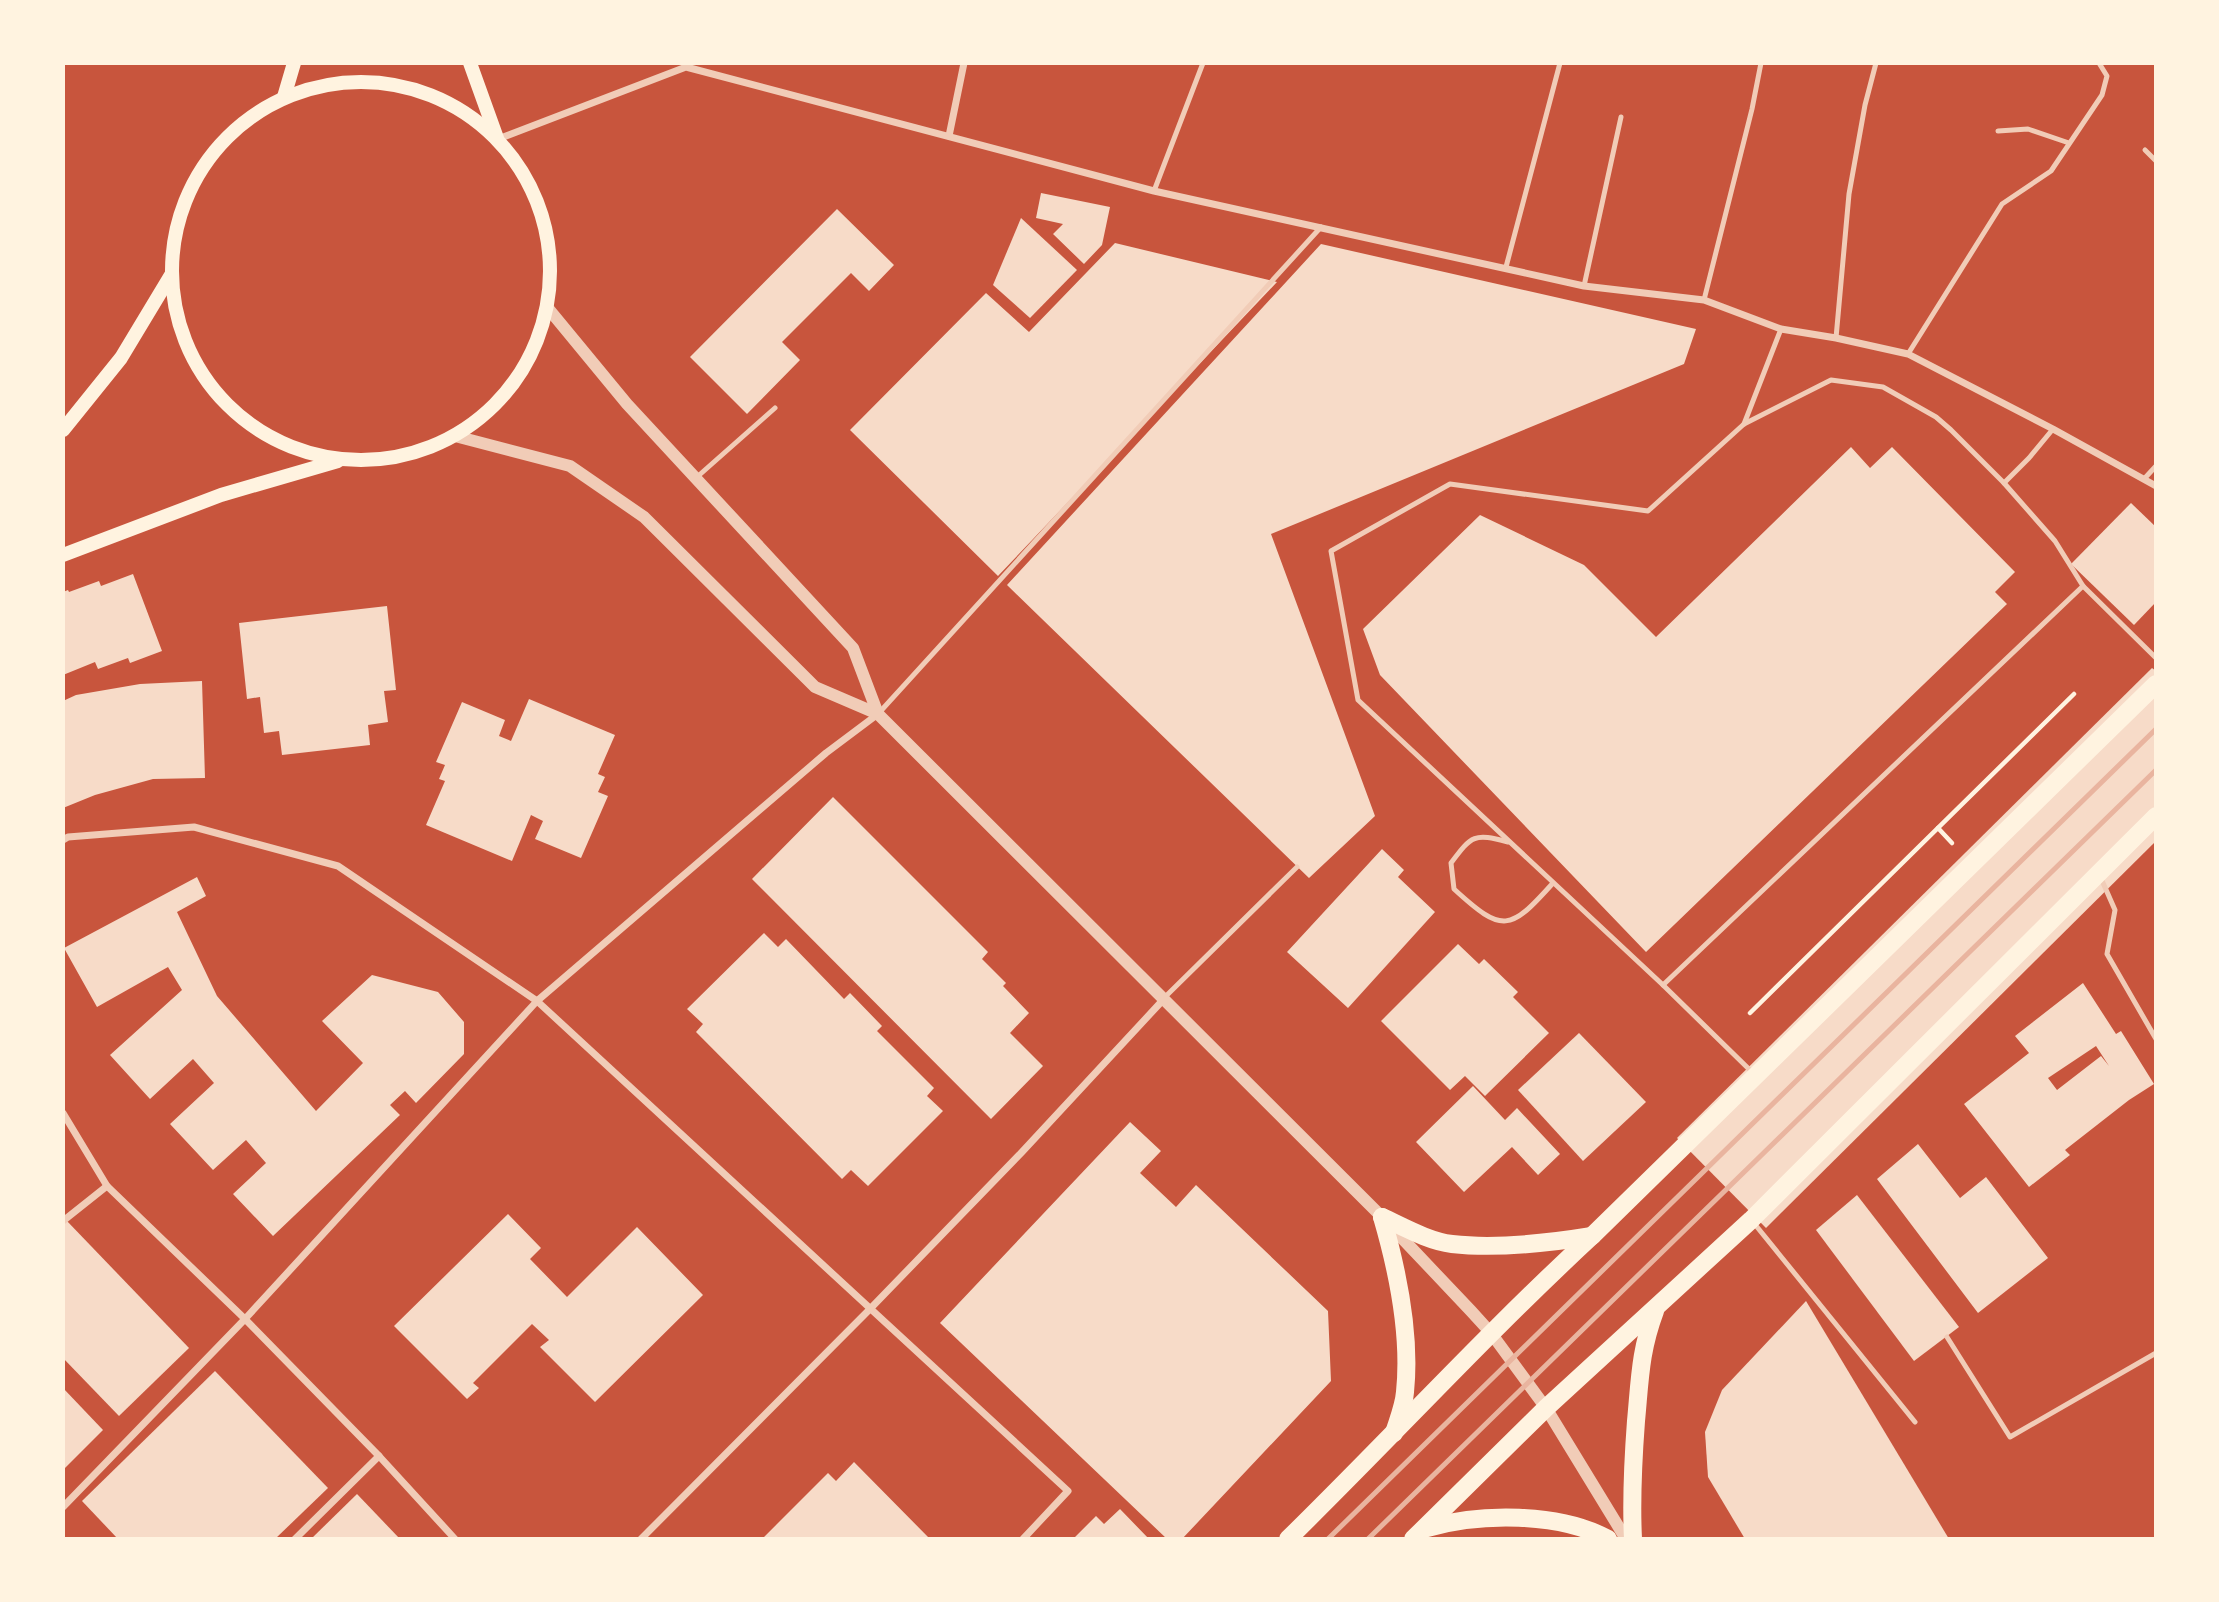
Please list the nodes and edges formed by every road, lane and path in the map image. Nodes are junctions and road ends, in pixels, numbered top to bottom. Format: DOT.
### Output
graph roads {
  1 [pos="294,63"];
  2 [pos="470,63"];
  3 [pos="964,63"];
  4 [pos="1203,63"];
  5 [pos="1560,63"];
  6 [pos="1761,63"];
  7 [pos="1876,63"];
  8 [pos="2099,63"];
  9 [pos="284,97"];
  10 [pos="1621,117"];
  11 [pos="1998,131"];
  12 [pos="949,136"];
  13 [pos="498,139"];
  14 [pos="2069,144"];
  15 [pos="2145,150"];
  16 [pos="2156,161"];
  17 [pos="1154,191"];
  18 [pos="1321,227"];
  19 [pos="1506,267"];
  20 [pos="171,275"];
  21 [pos="1584,285"];
  22 [pos="1704,300"];
  23 [pos="547,307"];
  24 [pos="1781,329"];
  25 [pos="1836,338"];
  26 [pos="1908,354"];
  27 [pos="775,408"];
  28 [pos="1744,424"];
  29 [pos="2053,429"];
  30 [pos="63,430"];
  31 [pos="454,436"];
  32 [pos="340,460"];
  33 [pos="2156,466"];
  34 [pos="694,479"];
  35 [pos="2144,479"];
  36 [pos="2004,483"];
  37 [pos="2156,486"];
  38 [pos="63,555"];
  39 [pos="2083,586"];
  40 [pos="2156,658"];
  41 [pos="2156,684"];
  42 [pos="2074,694"];
  43 [pos="878,714"];
  44 [pos="2156,816"];
  45 [pos="63,840"];
  46 [pos="1511,843"];
  47 [pos="1297,867"];
  48 [pos="2099,873"];
  49 [pos="1553,883"];
  50 [pos="1663,985"];
  51 [pos="1163,1000"];
  52 [pos="537,1001"];
  53 [pos="1749,1013"];
  54 [pos="2156,1039"];
  55 [pos="1756,1076"];
  56 [pos="63,1113"];
  57 [pos="107,1186"];
  58 [pos="1382,1217"];
  59 [pos="1751,1220"];
  60 [pos="63,1221"];
  61 [pos="1592,1236"];
  62 [pos="1656,1308"];
  63 [pos="869,1310"];
  64 [pos="245,1319"];
  65 [pos="1491,1333"];
  66 [pos="1947,1337"];
  67 [pos="2156,1353"];
  68 [pos="1546,1408"];
  69 [pos="1915,1422"];
  70 [pos="1393,1436"];
  71 [pos="379,1456"];
  72 [pos="63,1507"];
  73 [pos="1419,1534"];
  74 [pos="295,1539"];
  75 [pos="456,1539"];
  76 [pos="640,1539"];
  77 [pos="1023,1539"];
  78 [pos="1288,1539"];
  79 [pos="1608,1539"];
  80 [pos="1626,1539"];
  81 [pos="1633,1539"];
  1 -- 9 [label="main road"];
  2 -- 13 [label="main road"];
  3 -- 12 [label="street"];
  4 -- 17 [label="lane"];
  5 -- 19 [label="lane"];
  6 -- 22 [label="lane"];
  7 -- 25 [label="lane"];
  8 -- 14 [label="lane"];
  9 -- 13 [label="main road"];
  9 -- 20 [label="main road"];
  10 -- 21 [label="lane"];
  11 -- 14 [label="lane"];
  12 -- 13 [label="street"];
  12 -- 17 [label="street"];
  13 -- 23 [label="main road"];
  14 -- 26 [label="lane"];
  15 -- 16 [label="lane"];
  17 -- 18 [label="street"];
  18 -- 19 [label="street"];
  18 -- 43 [label="lane"];
  19 -- 21 [label="street"];
  20 -- 30 [label="main road"];
  20 -- 32 [label="main road"];
  21 -- 22 [label="street"];
  22 -- 24 [label="street"];
  23 -- 31 [label="main road"];
  23 -- 34 [label="street"];
  24 -- 25 [label="street"];
  24 -- 28 [label="lane"];
  25 -- 26 [label="street"];
  26 -- 29 [label="street"];
  27 -- 34 [label="lane"];
  28 -- 36 [label="lane"];
  28 -- 46 [label="lane"];
  29 -- 35 [label="street"];
  29 -- 36 [label="lane"];
  31 -- 32 [label="main road"];
  31 -- 43 [label="street"];
  32 -- 38 [label="main road"];
  33 -- 35 [label="lane"];
  34 -- 43 [label="street"];
  35 -- 37 [label="street"];
  36 -- 39 [label="lane"];
  39 -- 40 [label="lane"];
  39 -- 50 [label="lane"];
  41 -- 55 [label="main road"];
  42 -- 53 [label="path"];
  43 -- 51 [label="street"];
  43 -- 52 [label="street"];
  44 -- 48 [label="main road"];
  45 -- 52 [label="street"];
  46 -- 49 [label="lane"];
  46 -- 49 [label="lane"];
  47 -- 51 [label="lane"];
  48 -- 54 [label="lane"];
  48 -- 59 [label="main road"];
  49 -- 50 [label="lane"];
  50 -- 55 [label="lane"];
  51 -- 58 [label="street"];
  51 -- 63 [label="street"];
  52 -- 63 [label="street"];
  52 -- 64 [label="street"];
  55 -- 61 [label="main road"];
  56 -- 57 [label="street"];
  57 -- 60 [label="street"];
  57 -- 64 [label="street"];
  58 -- 61 [label="main road"];
  58 -- 65 [label="street"];
  58 -- 70 [label="main road"];
  59 -- 62 [label="main road"];
  59 -- 69 [label="lane"];
  61 -- 65 [label="main road"];
  62 -- 68 [label="main road"];
  62 -- 81 [label="main road"];
  63 -- 76 [label="street"];
  63 -- 77 [label="street"];
  64 -- 71 [label="street"];
  64 -- 72 [label="street"];
  65 -- 68 [label="street"];
  65 -- 70 [label="main road"];
  66 -- 67 [label="lane"];
  68 -- 73 [label="main road"];
  68 -- 80 [label="street"];
  70 -- 78 [label="main road"];
  71 -- 74 [label="street"];
  71 -- 75 [label="street"];
  73 -- 79 [label="main road"];
}
